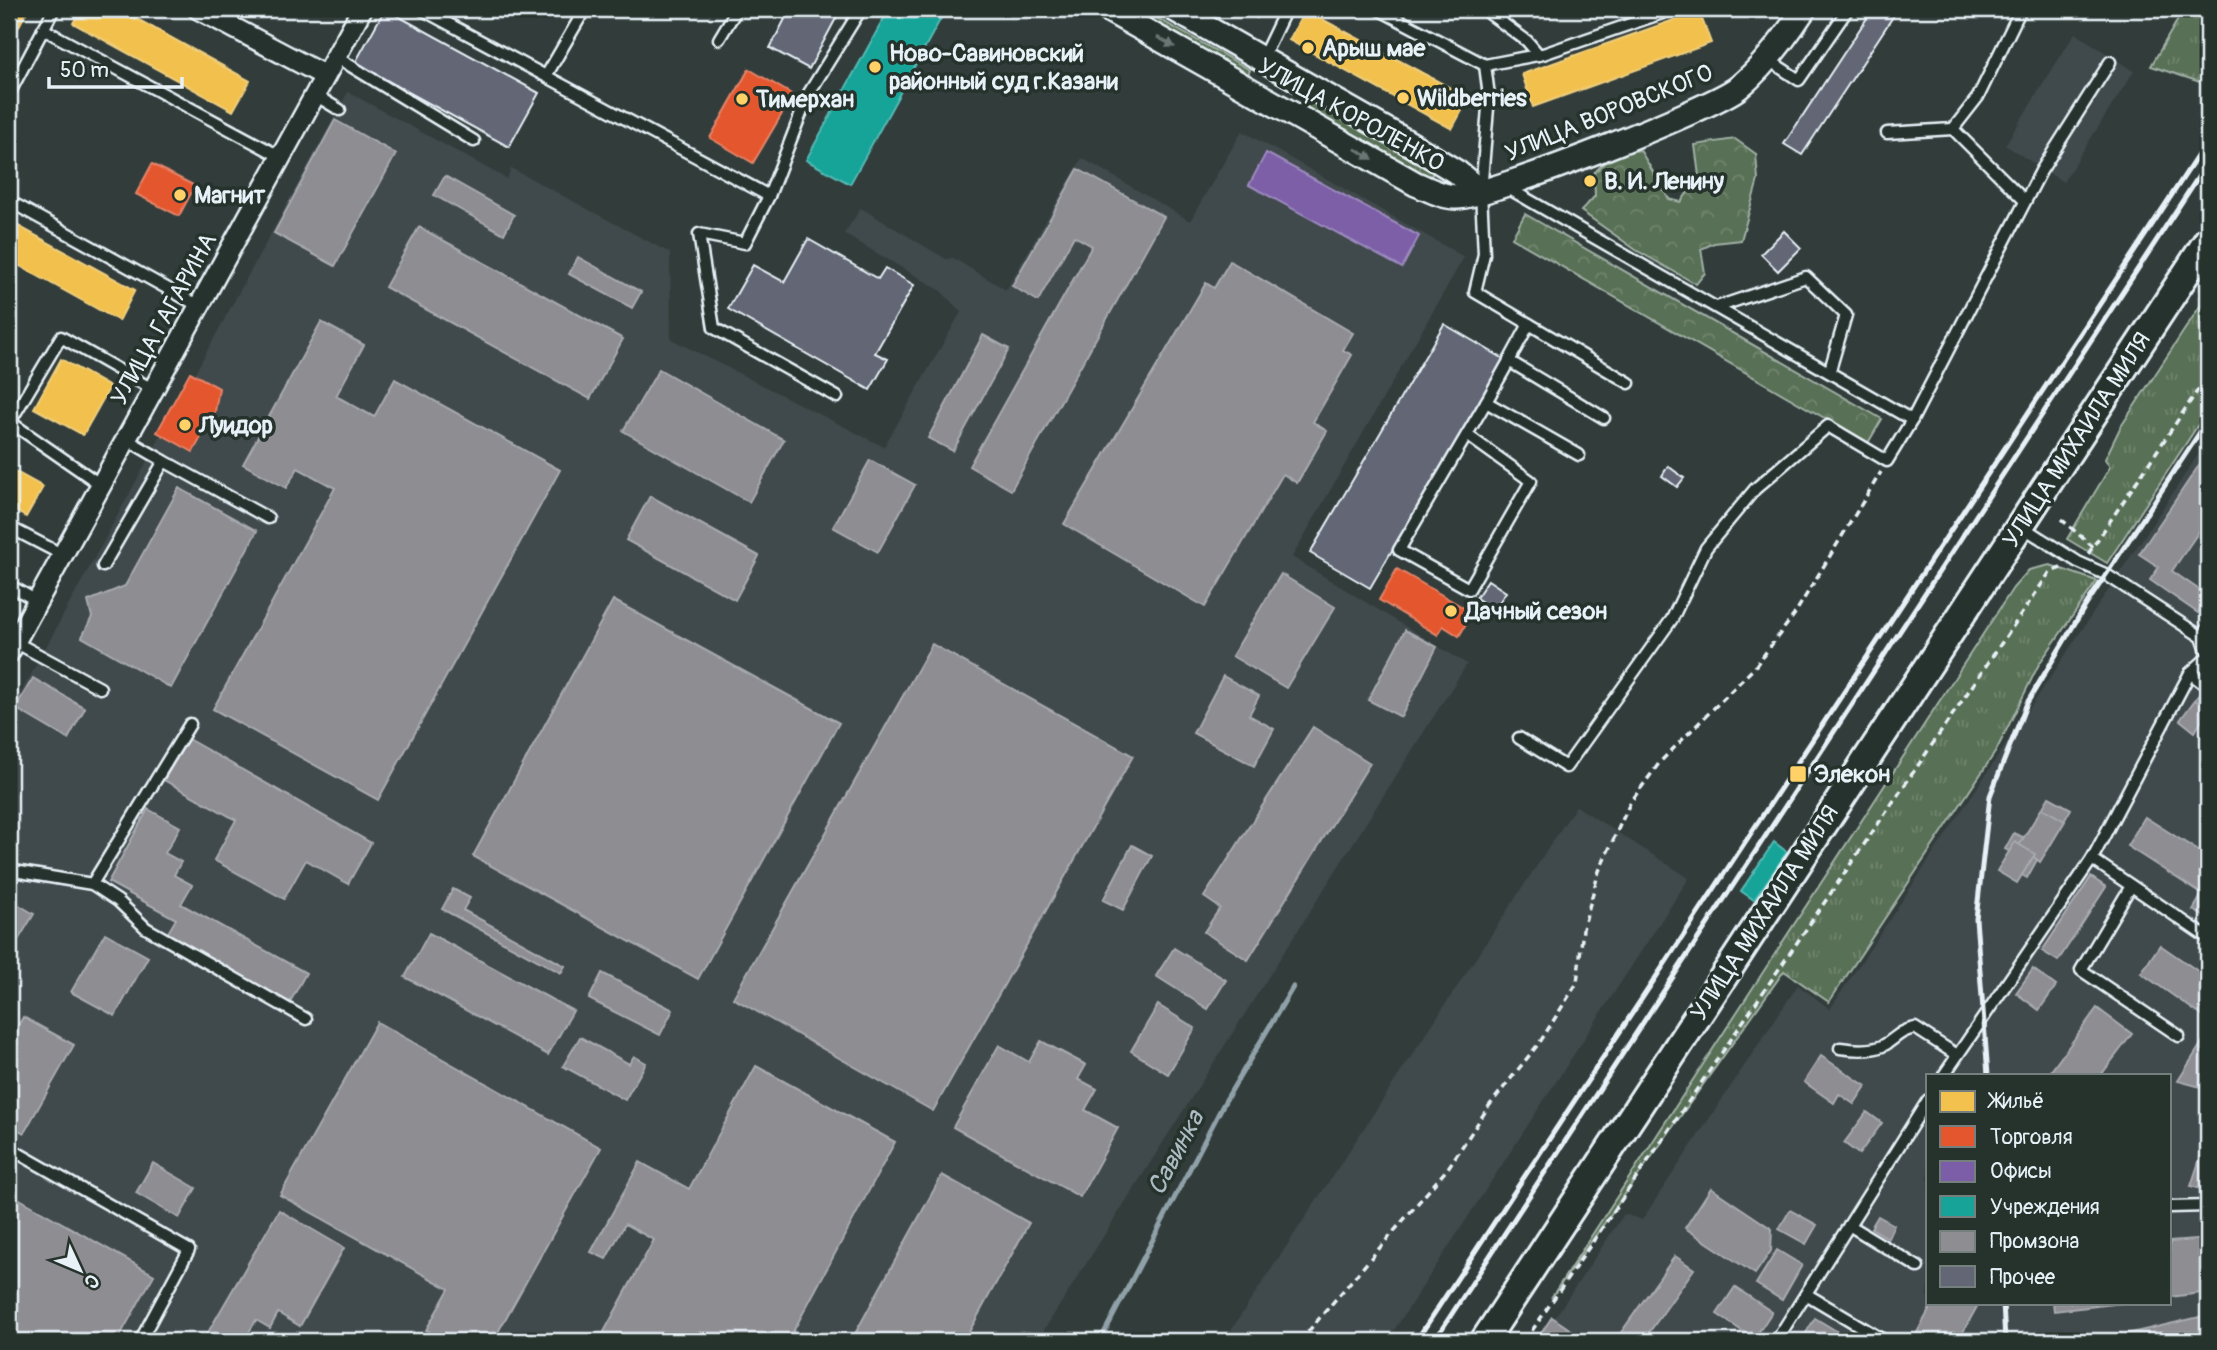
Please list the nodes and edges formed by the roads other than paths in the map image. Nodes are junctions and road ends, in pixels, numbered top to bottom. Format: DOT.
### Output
graph roads {
  1 [pos="54,9"];
  2 [pos="198,9"];
  3 [pos="362,9"];
  4 [pos="421,9"];
  5 [pos="585,9"];
  6 [pos="737,9"];
  7 [pos="861,9"];
  8 [pos="1107,9"];
  9 [pos="1174,9"];
  10 [pos="1286,9"];
  11 [pos="1378,9"];
  12 [pos="1674,9"];
  13 [pos="1804,9"];
  14 [pos="1848,9"];
  15 [pos="2021,9"];
  16 [pos="1490,14"];
  17 [pos="43,29"];
  18 [pos="719,38"];
  19 [pos="1539,55"];
  20 [pos="335,57"];
  21 [pos="1765,58"];
  22 [pos="2110,62"];
  23 [pos="1270,64"];
  24 [pos="1485,65"];
  25 [pos="325,76"];
  26 [pos="546,76"];
  27 [pos="9,94"];
  28 [pos="315,95"];
  29 [pos="1263,96"];
  30 [pos="340,110"];
  31 [pos="1953,130"];
  32 [pos="1887,133"];
  33 [pos="474,141"];
  34 [pos="281,157"];
  35 [pos="1503,185"];
  36 [pos="1481,192"];
  37 [pos="769,196"];
  38 [pos="9,201"];
  39 [pos="2025,201"];
  40 [pos="2208,240"];
  41 [pos="199,306"];
  42 [pos="1717,307"];
  43 [pos="1529,324"];
  44 [pos="1509,361"];
  45 [pos="1830,370"];
  46 [pos="1629,383"];
  47 [pos="154,390"];
  48 [pos="837,397"];
  49 [pos="1486,401"];
  50 [pos="1604,418"];
  51 [pos="1912,420"];
  52 [pos="9,422"];
  53 [pos="1467,435"];
  54 [pos="126,439"];
  55 [pos="1579,455"];
  56 [pos="164,461"];
  57 [pos="101,485"];
  58 [pos="268,518"];
  59 [pos="2021,526"];
  60 [pos="9,527"];
  61 [pos="63,555"];
  62 [pos="103,566"];
  63 [pos="9,585"];
  64 [pos="37,601"];
  65 [pos="2208,628"];
  66 [pos="2202,637"];
  67 [pos="12,648"];
  68 [pos="2208,655"];
  69 [pos="2190,673"];
  70 [pos="2208,687"];
  71 [pos="100,688"];
  72 [pos="190,724"];
  73 [pos="1519,738"];
  74 [pos="2092,859"];
  75 [pos="9,879"];
  76 [pos="92,884"];
  77 [pos="2131,886"];
  78 [pos="2208,938"];
  79 [pos="306,1019"];
  80 [pos="2179,1035"];
  81 [pos="1840,1048"];
  82 [pos="1957,1055"];
  83 [pos="1945,1074"];
  84 [pos="1926,1103"];
  85 [pos="9,1148"];
  86 [pos="2208,1206"];
  87 [pos="2172,1207"];
  88 [pos="1849,1226"];
  89 [pos="1918,1267"];
  90 [pos="1806,1294"];
  91 [pos="139,1341"];
  92 [pos="1484,1341"];
  93 [pos="1776,1341"];
  94 [pos="1885,1341"];
  1 -- 17 [label="lane"];
  2 -- 25 [label="street"];
  3 -- 20 [label="street, УЛИЦА ГАГАРИНА"];
  4 -- 26 [label="lane"];
  5 -- 26 [label="lane"];
  6 -- 18 [label="lane"];
  7 -- 37 [label="lane"];
  8 -- 29 [label="street, УЛИЦА КОРОЛЕНКО, one-way"];
  9 -- 23 [label="street, УЛИЦА КОРОЛЕНКО"];
  10 -- 23 [label="lane"];
  11 -- 24 [label="lane"];
  12 -- 19 [label="lane"];
  13 -- 21 [label="street, УЛИЦА ВОРОВСКОГО"];
  14 -- 21 [label="lane"];
  15 -- 31 [label="lane"];
  16 -- 19 [label="lane"];
  17 -- 27 [label="lane"];
  17 -- 34 [label="lane"];
  19 -- 24 [label="lane"];
  20 -- 25 [label="street, УЛИЦА ГАГАРИНА"];
  20 -- 33 [label="lane"];
  21 -- 35 [label="street, УЛИЦА ВОРОВСКОГО"];
  22 -- 39 [label="lane"];
  23 -- 29 [label="street"];
  23 -- 36 [label="street, УЛИЦА КОРОЛЕНКО"];
  24 -- 36 [label="lane"];
  25 -- 28 [label="street, УЛИЦА ГАГАРИНА"];
  26 -- 37 [label="lane"];
  28 -- 30 [label="lane"];
  28 -- 34 [label="street, УЛИЦА ГАГАРИНА"];
  29 -- 36 [label="street, УЛИЦА КОРОЛЕНКО, one-way"];
  31 -- 32 [label="lane"];
  31 -- 39 [label="lane"];
  34 -- 41 [label="street, УЛИЦА ГАГАРИНА"];
  35 -- 36 [label="street, УЛИЦА ВОРОВСКОГО"];
  35 -- 42 [label="lane"];
  36 -- 43 [label="lane"];
  37 -- 48 [label="lane"];
  38 -- 41 [label="lane"];
  39 -- 51 [label="lane"];
  40 -- 59 [label="main road, УЛИЦА МИХАИЛА МИЛЯ"];
  41 -- 47 [label="street, УЛИЦА ГАГАРИНА"];
  42 -- 45 [label="lane"];
  42 -- 45 [label="lane"];
  43 -- 44 [label="lane"];
  43 -- 46 [label="lane"];
  44 -- 49 [label="lane"];
  44 -- 50 [label="lane"];
  45 -- 51 [label="lane"];
  47 -- 52 [label="lane"];
  47 -- 54 [label="street, УЛИЦА ГАГАРИНА"];
  49 -- 53 [label="lane"];
  49 -- 55 [label="lane"];
  51 -- 73 [label="lane"];
  52 -- 57 [label="lane"];
  53 -- 53 [label="lane"];
  54 -- 56 [label="lane"];
  54 -- 57 [label="street, УЛИЦА ГАГАРИНА"];
  56 -- 58 [label="lane"];
  56 -- 62 [label="lane"];
  57 -- 61 [label="street, УЛИЦА ГАГАРИНА"];
  59 -- 66 [label="lane"];
  59 -- 92 [label="main road, УЛИЦА МИХАИЛА МИЛЯ"];
  60 -- 61 [label="lane"];
  61 -- 64 [label="street, УЛИЦА ГАГАРИНА"];
  63 -- 64 [label="lane"];
  64 -- 67 [label="street, УЛИЦА ГАГАРИНА"];
  65 -- 66 [label="lane"];
  66 -- 68 [label="lane"];
  67 -- 71 [label="lane"];
  68 -- 69 [label="lane"];
  69 -- 70 [label="lane"];
  69 -- 74 [label="lane"];
  72 -- 76 [label="lane"];
  74 -- 77 [label="lane"];
  74 -- 82 [label="lane"];
  75 -- 76 [label="lane"];
  76 -- 79 [label="lane"];
  77 -- 78 [label="lane"];
  77 -- 80 [label="lane"];
  81 -- 82 [label="lane"];
  82 -- 83 [label="lane"];
  84 -- 88 [label="lane"];
  85 -- 91 [label="lane"];
  86 -- 87 [label="lane"];
  88 -- 89 [label="lane"];
  88 -- 90 [label="lane"];
  90 -- 93 [label="lane"];
  90 -- 94 [label="lane"];
}
